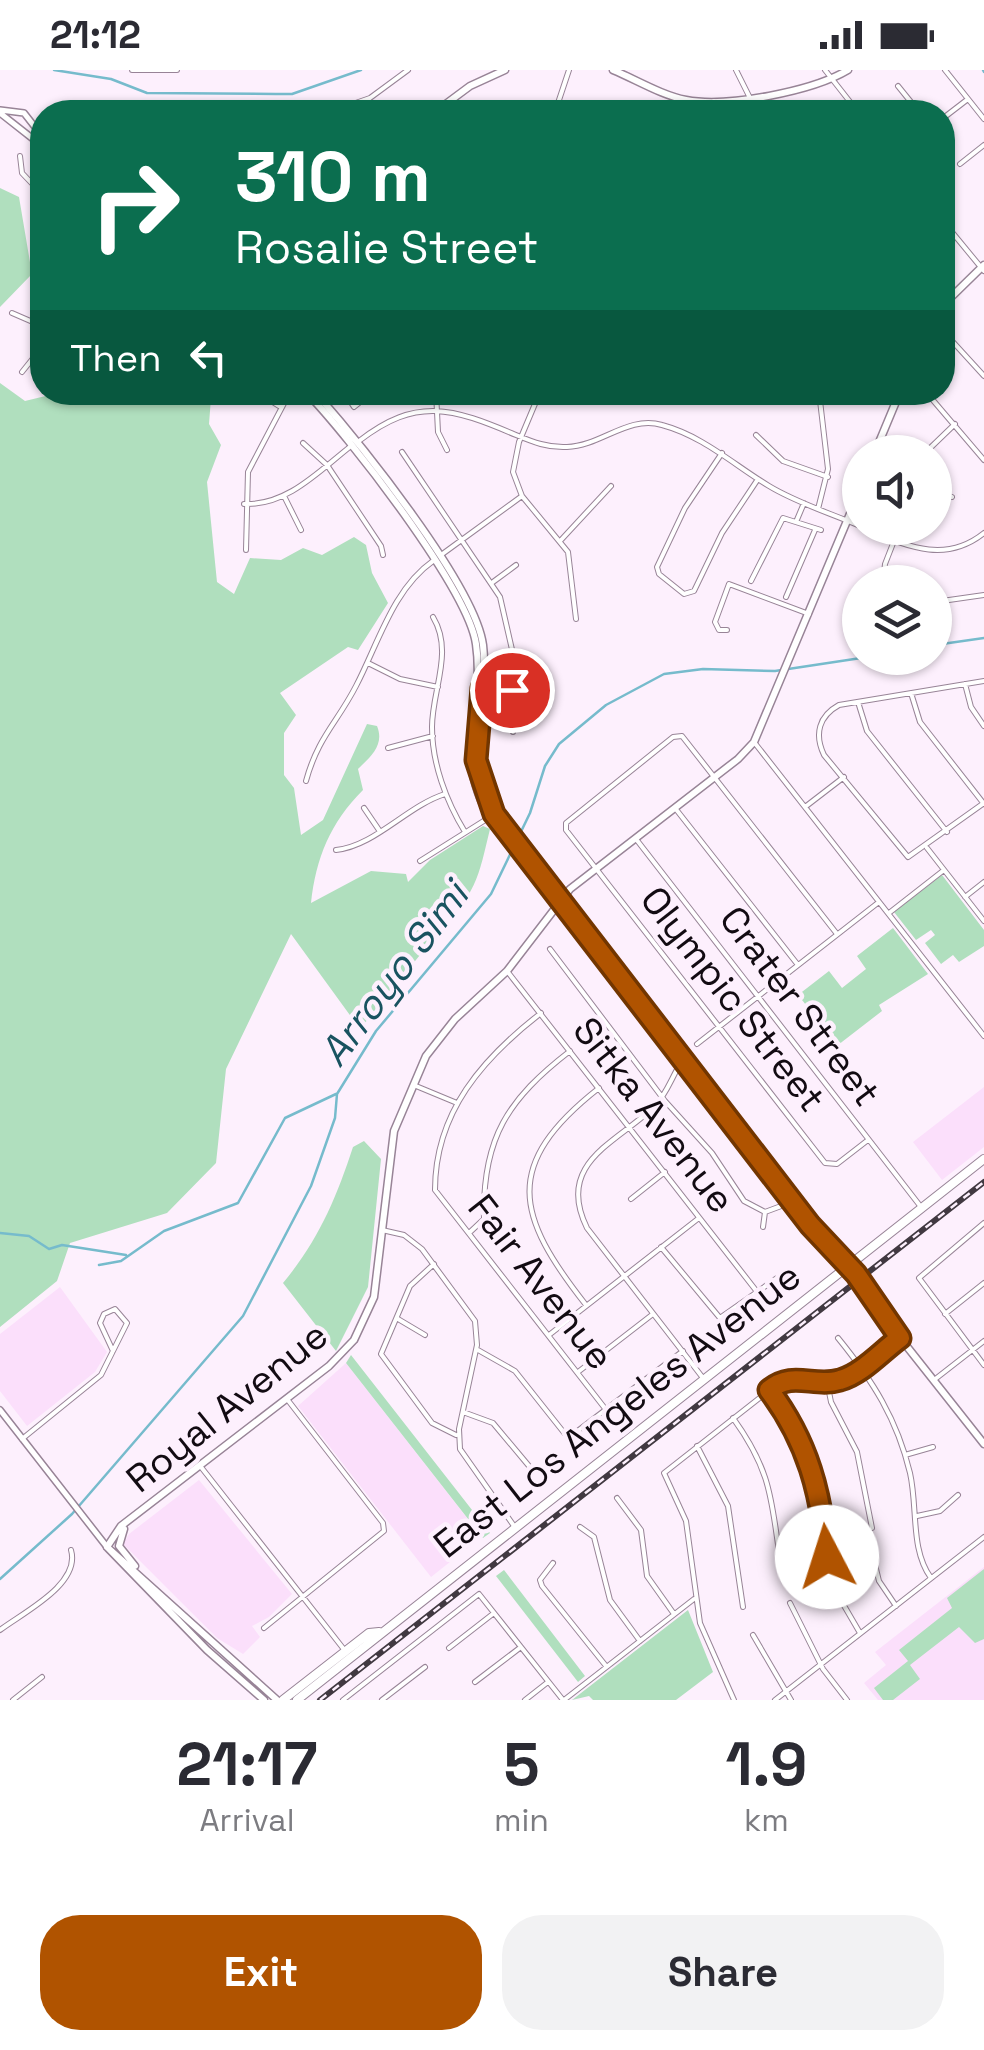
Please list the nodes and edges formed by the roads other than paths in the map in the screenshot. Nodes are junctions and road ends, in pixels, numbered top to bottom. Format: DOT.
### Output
graph roads {
  1 [pos="132,70"];
  2 [pos="177,70"];
  3 [pos="408,70"];
  4 [pos="505,70"];
  5 [pos="569,70"];
  6 [pos="613,70"];
  7 [pos="736,70"];
  8 [pos="825,70"];
  9 [pos="848,70"];
  10 [pos="945,70"];
  11 [pos="832,79"];
  12 [pos="898,86"];
  13 [pos="749,96"];
  14 [pos="968,99"];
  15 [pos="364,100"];
  16 [pos="452,100"];
  17 [pos="560,100"];
  18 [pos="705,100"];
  19 [pos="721,100"];
  20 [pos="848,100"];
  21 [pos="909,100"];
  22 [pos="955,109"];
  23 [pos="0,112"];
  24 [pos="16,112"];
  25 [pos="984,119"];
  26 [pos="30,121"];
  27 [pos="11,122"];
  28 [pos="30,137"];
  29 [pos="984,145"];
  30 [pos="20,156"];
  31 [pos="960,164"];
  32 [pos="30,181"];
  33 [pos="955,236"];
  34 [pos="983,268"];
  35 [pos="955,294"];
  36 [pos="12,313"];
  37 [pos="30,321"];
  38 [pos="955,344"];
  39 [pos="30,362"];
  40 [pos="22,372"];
  41 [pos="984,376"];
  42 [pos="318,405"];
  43 [pos="324,405"];
  44 [pos="437,405"];
  45 [pos="535,405"];
  46 [pos="821,405"];
  47 [pos="895,405"];
  48 [pos="938,405"];
  49 [pos="279,406"];
  50 [pos="437,411"];
  51 [pos="955,424"];
  52 [pos="756,435"];
  53 [pos="882,435"];
  54 [pos="944,435"];
  55 [pos="521,437"];
  56 [pos="303,443"];
  57 [pos="353,445"];
  58 [pos="447,450"];
  59 [pos="402,452"];
  60 [pos="722,453"];
  61 [pos="984,460"];
  62 [pos="327,465"];
  63 [pos="828,477"];
  64 [pos="758,479"];
  65 [pos="611,486"];
  66 [pos="284,496"];
  67 [pos="522,496"];
  68 [pos="804,503"];
  69 [pos="244,504"];
  70 [pos="818,509"];
  71 [pos="842,519"];
  72 [pos="796,522"];
  73 [pos="301,530"];
  74 [pos="842,533"];
  75 [pos="984,533"];
  76 [pos="463,538"];
  77 [pos="561,540"];
  78 [pos="915,545"];
  79 [pos="246,550"];
  80 [pos="383,556"];
  81 [pos="437,558"];
  82 [pos="516,565"];
  83 [pos="750,581"];
  84 [pos="493,582"];
  85 [pos="984,595"];
  86 [pos="786,597"];
  87 [pos="952,600"];
  88 [pos="809,614"];
  89 [pos="433,617"];
  90 [pos="576,619"];
  91 [pos="727,630"];
  92 [pos="367,663"];
  93 [pos="984,681"];
  94 [pos="965,684"];
  95 [pos="438,687"];
  96 [pos="479,688"];
  97 [pos="531,688"];
  98 [pos="512,690"];
  99 [pos="912,693"];
  100 [pos="858,702"];
  101 [pos="984,726"];
  102 [pos="513,732"];
  103 [pos="432,736"];
  104 [pos="754,742"];
  105 [pos="388,748"];
  106 [pos="715,777"];
  107 [pos="844,777"];
  108 [pos="306,781"];
  109 [pos="445,794"];
  110 [pos="984,804"];
  111 [pos="364,808"];
  112 [pos="675,808"];
  113 [pos="805,808"];
  114 [pos="492,816"];
  115 [pos="379,830"];
  116 [pos="466,832"];
  117 [pos="948,832"];
  118 [pos="636,839"];
  119 [pos="927,848"];
  120 [pos="336,850"];
  121 [pos="420,861"];
  122 [pos="597,869"];
  123 [pos="944,870"];
  124 [pos="984,882"];
  125 [pos="964,897"];
  126 [pos="879,902"];
  127 [pos="559,904"];
  128 [pos="889,914"];
  129 [pos="984,921"];
  130 [pos="837,934"];
  131 [pos="550,949"];
  132 [pos="798,966"];
  133 [pos="508,971"];
  134 [pos="758,996"];
  135 [pos="540,1013"];
  136 [pos="720,1026"];
  137 [pos="984,1036"];
  138 [pos="697,1044"];
  139 [pos="570,1051"];
  140 [pos="682,1061"];
  141 [pos="411,1084"];
  142 [pos="599,1088"];
  143 [pos="662,1098"];
  144 [pos="457,1103"];
  145 [pos="629,1126"];
  146 [pos="868,1140"];
  147 [pos="984,1159"];
  148 [pos="664,1172"];
  149 [pos="631,1200"];
  150 [pos="792,1202"];
  151 [pos="921,1207"];
  152 [pos="765,1212"];
  153 [pos="698,1218"];
  154 [pos="984,1224"];
  155 [pos="763,1227"];
  156 [pos="382,1230"];
  157 [pos="468,1233"];
  158 [pos="661,1247"];
  159 [pos="434,1264"];
  160 [pos="846,1266"];
  161 [pos="624,1276"];
  162 [pos="776,1278"];
  163 [pos="984,1283"];
  164 [pos="758,1293"];
  165 [pos="586,1305"];
  166 [pos="654,1314"];
  167 [pos="945,1314"];
  168 [pos="398,1319"];
  169 [pos="424,1335"];
  170 [pos="548,1335"];
  171 [pos="838,1338"];
  172 [pos="900,1338"];
  173 [pos="984,1341"];
  174 [pos="476,1350"];
  175 [pos="972,1350"];
  176 [pos="112,1351"];
  177 [pos="683,1352"];
  178 [pos="984,1365"];
  179 [pos="862,1367"];
  180 [pos="577,1373"];
  181 [pos="703,1378"];
  182 [pos="934,1380"];
  183 [pos="827,1382"];
  184 [pos="769,1390"];
  185 [pos="287,1400"];
  186 [pos="0,1410"];
  187 [pos="607,1411"];
  188 [pos="463,1412"];
  189 [pos="733,1418"];
  190 [pos="458,1436"];
  191 [pos="22,1438"];
  192 [pos="984,1444"];
  193 [pos="697,1446"];
  194 [pos="932,1447"];
  195 [pos="905,1455"];
  196 [pos="529,1466"];
  197 [pos="201,1467"];
  198 [pos="958,1495"];
  199 [pos="617,1498"];
  200 [pos="916,1516"];
  201 [pos="126,1526"];
  202 [pos="514,1526"];
  203 [pos="580,1527"];
  204 [pos="872,1528"];
  205 [pos="984,1538"];
  206 [pos="108,1547"];
  207 [pos="72,1550"];
  208 [pos="872,1554"];
  209 [pos="827,1557"];
  210 [pos="553,1563"];
  211 [pos="142,1574"];
  212 [pos="932,1578"];
  213 [pos="784,1580"];
  214 [pos="832,1586"];
  215 [pos="303,1596"];
  216 [pos="694,1599"];
  217 [pos="790,1603"];
  218 [pos="896,1606"];
  219 [pos="744,1607"];
  220 [pos="494,1613"];
  221 [pos="674,1614"];
  222 [pos="264,1628"];
  223 [pos="0,1630"];
  224 [pos="860,1634"];
  225 [pos="753,1635"];
  226 [pos="640,1641"];
  227 [pos="521,1647"];
  228 [pos="449,1648"];
  229 [pos="348,1655"];
  230 [pos="821,1664"];
  231 [pos="425,1667"];
  232 [pos="606,1667"];
  233 [pos="42,1677"];
  234 [pos="475,1682"];
  235 [pos="548,1682"];
  236 [pos="785,1692"];
  237 [pos="13,1700"];
  238 [pos="264,1700"];
  239 [pos="280,1700"];
  240 [pos="297,1700"];
  241 [pos="343,1700"];
  242 [pos="382,1700"];
  243 [pos="525,1700"];
  244 [pos="564,1700"];
  245 [pos="734,1700"];
  246 [pos="775,1700"];
  247 [pos="792,1700"];
  248 [pos="847,1700"];
  1 -- 2 [label="street"];
  3 -- 15 [label="street"];
  4 -- 16 [label="main road"];
  5 -- 17 [label="street"];
  6 -- 18 [label="main road"];
  7 -- 13 [label="street"];
  8 -- 11 [label="street"];
  9 -- 11 [label="main road"];
  10 -- 14 [label="street"];
  11 -- 13 [label="main road"];
  11 -- 20 [label="street"];
  12 -- 21 [label="street"];
  13 -- 19 [label="main road"];
  14 -- 22 [label="street"];
  14 -- 25 [label="street"];
  23 -- 24 [label="street"];
  23 -- 27 [label="street"];
  24 -- 26 [label="street"];
  24 -- 27 [label="street"];
  27 -- 28 [label="street"];
  29 -- 31 [label="street"];
  30 -- 32 [label="street"];
  33 -- 34 [label="street"];
  34 -- 35 [label="main road"];
  36 -- 37 [label="street"];
  38 -- 41 [label="street"];
  39 -- 40 [label="street"];
  42 -- 57 [label="main road"];
  43 -- 57 [label="main road"];
  44 -- 50 [label="street"];
  45 -- 55 [label="street"];
  46 -- 63 [label="street"];
  47 -- 53 [label="main road"];
  48 -- 51 [label="street"];
  49 -- 69 [label="street"];
  50 -- 55 [label="street"];
  50 -- 57 [label="street"];
  50 -- 58 [label="street"];
  51 -- 54 [label="street"];
  51 -- 61 [label="street"];
  52 -- 63 [label="street"];
  55 -- 60 [label="street"];
  55 -- 67 [label="street"];
  56 -- 62 [label="street"];
  57 -- 62 [label="street"];
  57 -- 81 [label="main road"];
  59 -- 76 [label="street"];
  60 -- 64 [label="street"];
  60 -- 64 [label="street"];
  62 -- 66 [label="street"];
  62 -- 80 [label="street"];
  63 -- 70 [label="street"];
  64 -- 68 [label="street"];
  65 -- 77 [label="street"];
  66 -- 69 [label="street"];
  66 -- 73 [label="street"];
  67 -- 76 [label="street"];
  67 -- 77 [label="street"];
  68 -- 70 [label="street"];
  68 -- 72 [label="street"];
  69 -- 79 [label="street"];
  70 -- 71 [label="street"];
  72 -- 83 [label="street"];
  72 -- 86 [label="street"];
  74 -- 88 [label="main road, Royal Avenue"];
  75 -- 78 [label="street"];
  76 -- 81 [label="street"];
  76 -- 84 [label="street"];
  77 -- 90 [label="street"];
  81 -- 92 [label="street"];
  81 -- 96 [label="main road"];
  82 -- 84 [label="street"];
  84 -- 98 [label="street"];
  85 -- 87 [label="street"];
  88 -- 91 [label="street"];
  88 -- 104 [label="main road, Royal Avenue"];
  89 -- 95 [label="street"];
  92 -- 95 [label="street"];
  92 -- 108 [label="street"];
  93 -- 94 [label="street"];
  94 -- 99 [label="street"];
  94 -- 101 [label="street"];
  95 -- 103 [label="street"];
  96 -- 98 [label="street"];
  96 -- 114 [label="main road"];
  97 -- 98 [label="street"];
  98 -- 102 [label="street"];
  99 -- 100 [label="street"];
  99 -- 110 [label="street"];
  100 -- 107 [label="street"];
  100 -- 117 [label="street"];
  103 -- 105 [label="street"];
  103 -- 109 [label="street"];
  104 -- 106 [label="main road, Royal Avenue"];
  104 -- 113 [label="street"];
  106 -- 112 [label="main road, Royal Avenue"];
  106 -- 122 [label="street, Olympic Street"];
  106 -- 130 [label="street"];
  107 -- 113 [label="street"];
  107 -- 119 [label="street"];
  109 -- 115 [label="street"];
  109 -- 116 [label="street"];
  110 -- 117 [label="street"];
  111 -- 115 [label="street"];
  112 -- 118 [label="main road, Royal Avenue"];
  112 -- 132 [label="street"];
  113 -- 126 [label="street"];
  114 -- 116 [label="street"];
  114 -- 127 [label="main road"];
  115 -- 120 [label="street"];
  116 -- 121 [label="street"];
  117 -- 119 [label="street"];
  118 -- 122 [label="main road, Royal Avenue"];
  118 -- 134 [label="street, Crater Street"];
  119 -- 123 [label="street"];
  122 -- 127 [label="main road, Royal Avenue"];
  122 -- 136 [label="street, Olympic Street"];
  123 -- 125 [label="street"];
  123 -- 128 [label="street"];
  124 -- 125 [label="street"];
  125 -- 129 [label="street"];
  126 -- 128 [label="street"];
  126 -- 130 [label="street"];
  127 -- 133 [label="main road, Royal Avenue"];
  127 -- 140 [label="main road"];
  128 -- 137 [label="street"];
  130 -- 132 [label="street"];
  131 -- 143 [label="street"];
  132 -- 134 [label="street"];
  133 -- 135 [label="street, Sitka Avenue"];
  133 -- 141 [label="main road, Royal Avenue"];
  134 -- 136 [label="street"];
  134 -- 146 [label="street, Crater Street"];
  135 -- 139 [label="street, Sitka Avenue"];
  135 -- 144 [label="street"];
  136 -- 138 [label="street"];
  136 -- 146 [label="street, Olympic Street"];
  139 -- 142 [label="street, Sitka Avenue"];
  139 -- 157 [label="street"];
  140 -- 143 [label="street"];
  140 -- 150 [label="main road"];
  141 -- 144 [label="street"];
  141 -- 156 [label="main road, Royal Avenue"];
  142 -- 145 [label="street, Sitka Avenue"];
  142 -- 165 [label="street"];
  143 -- 145 [label="street"];
  143 -- 152 [label="street"];
  144 -- 157 [label="street, Fair Avenue"];
  145 -- 148 [label="street, Sitka Avenue"];
  145 -- 161 [label="street"];
  146 -- 151 [label="street, Crater Street"];
  147 -- 151 [label="main road, East Los Angeles Avenue"];
  148 -- 149 [label="street"];
  148 -- 153 [label="street, Sitka Avenue"];
  150 -- 152 [label="street"];
  150 -- 160 [label="main road"];
  151 -- 160 [label="main road, East Los Angeles Avenue"];
  152 -- 155 [label="street"];
  153 -- 158 [label="street"];
  153 -- 164 [label="street, Sitka Avenue"];
  154 -- 167 [label="street"];
  156 -- 159 [label="street"];
  156 -- 185 [label="main road, Royal Avenue"];
  157 -- 170 [label="street, Fair Avenue"];
  158 -- 161 [label="street"];
  158 -- 164 [label="street"];
  159 -- 168 [label="street"];
  159 -- 174 [label="street"];
  160 -- 172 [label="main road"];
  160 -- 181 [label="main road, East Los Angeles Avenue"];
  161 -- 165 [label="street"];
  161 -- 166 [label="street"];
  162 -- 164 [label="street"];
  163 -- 167 [label="street"];
  165 -- 170 [label="street"];
  166 -- 177 [label="street"];
  166 -- 180 [label="street"];
  167 -- 175 [label="street"];
  168 -- 169 [label="street"];
  168 -- 190 [label="street"];
  170 -- 180 [label="street, Fair Avenue"];
  171 -- 179 [label="street"];
  172 -- 179 [label="street"];
  172 -- 182 [label="main road"];
  173 -- 175 [label="street"];
  174 -- 187 [label="street"];
  174 -- 188 [label="street"];
  175 -- 178 [label="street"];
  175 -- 182 [label="street"];
  176 -- 176 [label="street"];
  176 -- 191 [label="street"];
  177 -- 181 [label="street"];
  177 -- 187 [label="street"];
  179 -- 183 [label="street"];
  179 -- 195 [label="street"];
  180 -- 187 [label="street, Fair Avenue"];
  181 -- 202 [label="main road, East Los Angeles Avenue"];
  182 -- 192 [label="main road"];
  183 -- 184 [label="street"];
  183 -- 204 [label="street"];
  184 -- 189 [label="street"];
  184 -- 209 [label="street"];
  185 -- 197 [label="main road, Royal Avenue"];
  185 -- 215 [label="street"];
  186 -- 191 [label="street"];
  188 -- 190 [label="street"];
  188 -- 196 [label="street"];
  189 -- 193 [label="street"];
  189 -- 213 [label="street"];
  190 -- 202 [label="street"];
  191 -- 206 [label="street"];
  193 -- 216 [label="street"];
  193 -- 219 [label="street"];
  194 -- 195 [label="street"];
  195 -- 200 [label="street"];
  197 -- 201 [label="main road, Royal Avenue"];
  197 -- 215 [label="street"];
  198 -- 200 [label="street"];
  199 -- 221 [label="street"];
  200 -- 212 [label="street"];
  201 -- 206 [label="main road, Royal Avenue"];
  201 -- 211 [label="main road"];
  202 -- 229 [label="main road, East Los Angeles Avenue"];
  203 -- 226 [label="street"];
  205 -- 212 [label="street"];
  206 -- 211 [label="main road"];
  206 -- 238 [label="main road"];
  207 -- 223 [label="street"];
  208 -- 218 [label="street"];
  210 -- 232 [label="street"];
  211 -- 239 [label="main road"];
  212 -- 218 [label="street"];
  214 -- 224 [label="street"];
  215 -- 222 [label="street"];
  215 -- 229 [label="street"];
  216 -- 221 [label="street"];
  216 -- 245 [label="street"];
  217 -- 230 [label="street"];
  218 -- 224 [label="street"];
  220 -- 227 [label="street"];
  220 -- 228 [label="street"];
  220 -- 241 [label="street"];
  221 -- 226 [label="street"];
  224 -- 230 [label="street"];
  225 -- 236 [label="street"];
  226 -- 232 [label="street"];
  227 -- 234 [label="street"];
  227 -- 235 [label="street"];
  229 -- 239 [label="main road, East Los Angeles Avenue"];
  229 -- 240 [label="main road, East Los Angeles Avenue"];
  230 -- 236 [label="street"];
  230 -- 248 [label="street"];
  231 -- 242 [label="street"];
  232 -- 244 [label="street"];
  233 -- 237 [label="street"];
  235 -- 243 [label="street"];
  235 -- 244 [label="street"];
  236 -- 246 [label="street"];
  236 -- 247 [label="street"];
}
